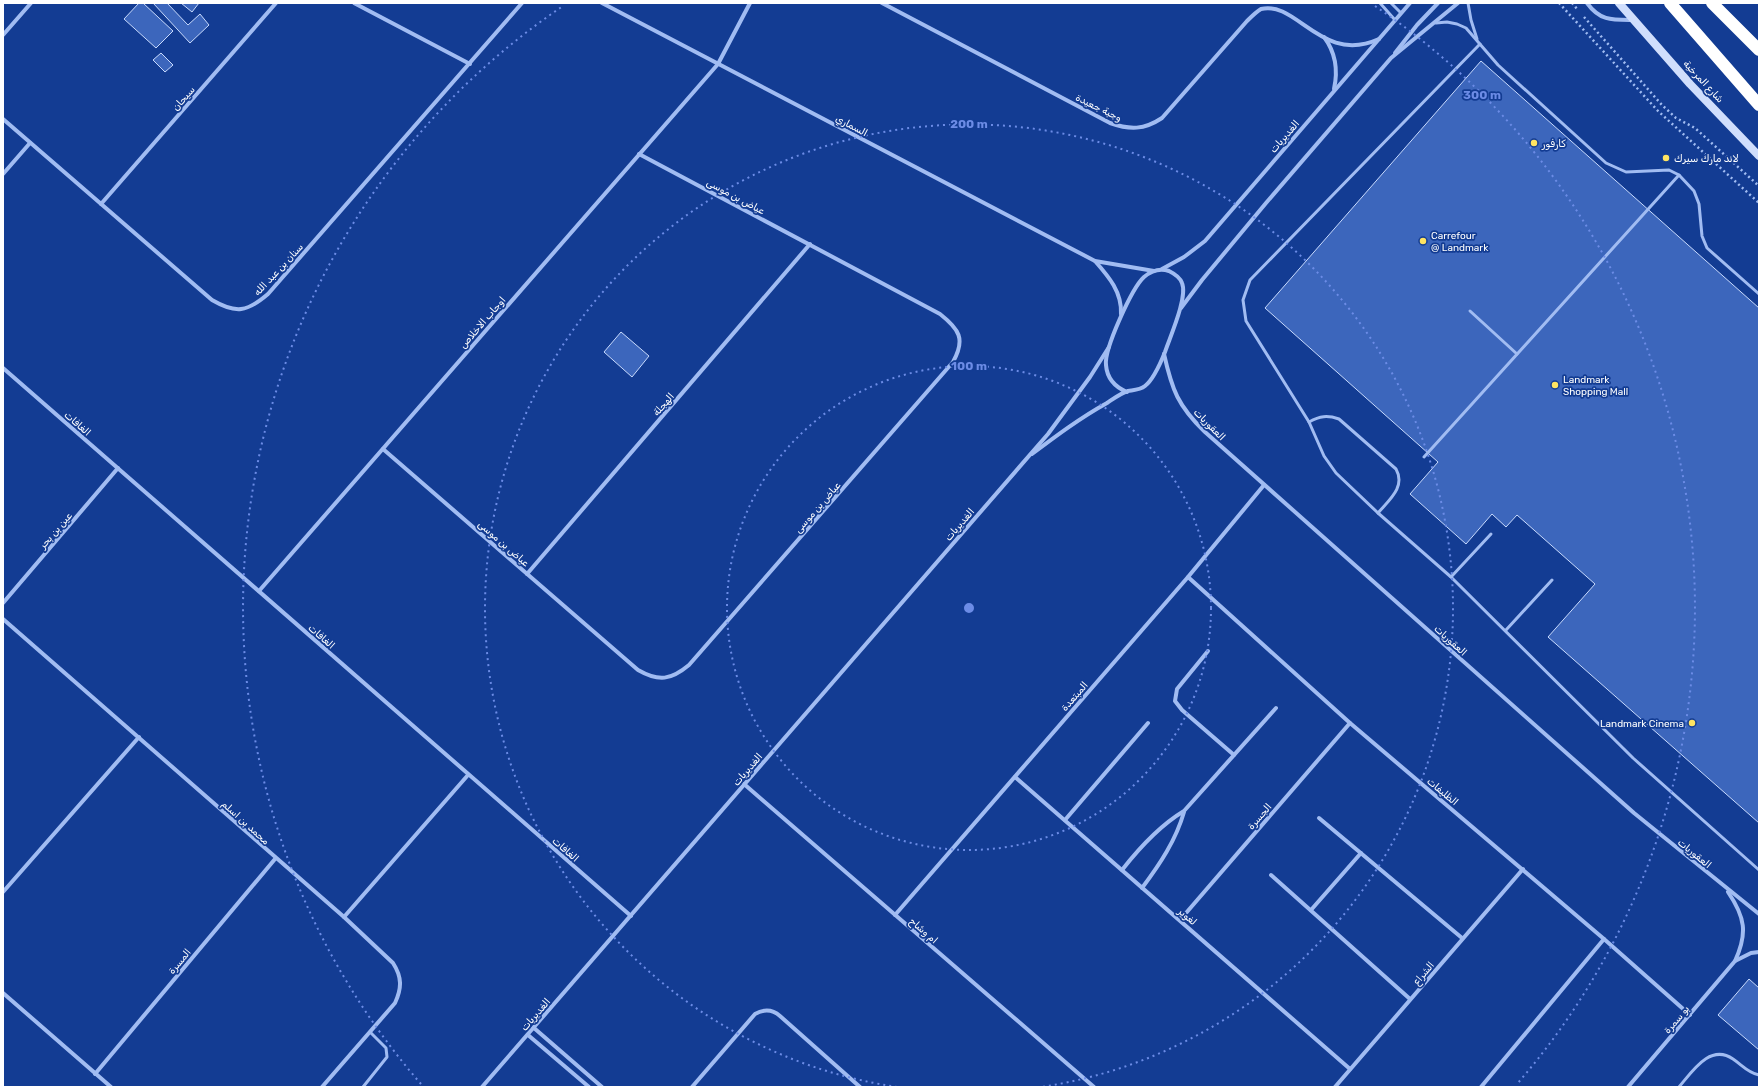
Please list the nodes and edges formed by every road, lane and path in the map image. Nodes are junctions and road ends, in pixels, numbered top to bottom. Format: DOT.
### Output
graph roads {
  1 [pos="31,3"];
  2 [pos="276,3"];
  3 [pos="354,3"];
  4 [pos="522,3"];
  5 [pos="602,3"];
  6 [pos="750,3"];
  7 [pos="882,3"];
  8 [pos="1380,3"];
  9 [pos="1391,3"];
  10 [pos="1409,3"];
  11 [pos="1438,3"];
  12 [pos="1458,3"];
  13 [pos="1468,3"];
  14 [pos="1560,3"];
  15 [pos="1572,3"];
  16 [pos="1587,3"];
  17 [pos="1619,3"];
  18 [pos="1670,3"];
  19 [pos="1712,3"];
  20 [pos="1401,13"];
  21 [pos="1395,20"];
  22 [pos="1633,20"];
  23 [pos="1436,23"];
  24 [pos="1322,34"];
  25 [pos="3,35"];
  26 [pos="1379,39"];
  27 [pos="1480,44"];
  28 [pos="1759,50"];
  29 [pos="1391,58"];
  30 [pos="470,64"];
  31 [pos="718,64"];
  32 [pos="1334,90"];
  33 [pos="1759,105"];
  34 [pos="3,119"];
  35 [pos="30,143"];
  36 [pos="639,154"];
  37 [pos="1759,156"];
  38 [pos="3,174"];
  39 [pos="1679,175"];
  40 [pos="1759,186"];
  41 [pos="1759,202"];
  42 [pos="102,204"];
  43 [pos="810,244"];
  44 [pos="1095,261"];
  45 [pos="1161,269"];
  46 [pos="1154,271"];
  47 [pos="1759,294"];
  48 [pos="1180,310"];
  49 [pos="1470,311"];
  50 [pos="1121,317"];
  51 [pos="1109,346"];
  52 [pos="1164,354"];
  53 [pos="1517,354"];
  54 [pos="3,368"];
  55 [pos="1127,392"];
  56 [pos="1309,422"];
  57 [pos="383,449"];
  58 [pos="1424,457"];
  59 [pos="1024,461"];
  60 [pos="118,468"];
  61 [pos="1264,485"];
  62 [pos="1378,513"];
  63 [pos="1492,534"];
  64 [pos="527,574"];
  65 [pos="1188,577"];
  66 [pos="1451,577"];
  67 [pos="1552,580"];
  68 [pos="259,592"];
  69 [pos="3,603"];
  70 [pos="3,619"];
  71 [pos="1506,630"];
  72 [pos="1208,651"];
  73 [pos="1276,708"];
  74 [pos="1350,723"];
  75 [pos="1148,724"];
  76 [pos="139,737"];
  77 [pos="1234,755"];
  78 [pos="468,775"];
  79 [pos="1015,777"];
  80 [pos="744,784"];
  81 [pos="1184,811"];
  82 [pos="1319,818"];
  83 [pos="1065,820"];
  84 [pos="1361,853"];
  85 [pos="275,859"];
  86 [pos="1523,869"];
  87 [pos="1122,870"];
  88 [pos="1759,870"];
  89 [pos="1271,875"];
  90 [pos="1142,888"];
  91 [pos="1726,889"];
  92 [pos="3,892"];
  93 [pos="1311,910"];
  94 [pos="1759,914"];
  95 [pos="895,915"];
  96 [pos="631,916"];
  97 [pos="344,917"];
  98 [pos="1180,920"];
  99 [pos="1462,938"];
  100 [pos="1604,939"];
  101 [pos="1759,952"];
  102 [pos="1735,961"];
  103 [pos="3,993"];
  104 [pos="1410,1000"];
  105 [pos="1690,1015"];
  106 [pos="534,1028"];
  107 [pos="370,1032"];
  108 [pos="528,1035"];
  109 [pos="1350,1069"];
  110 [pos="95,1074"];
  111 [pos="1759,1075"];
  112 [pos="593,1079"];
  113 [pos="111,1087"];
  114 [pos="322,1087"];
  115 [pos="363,1087"];
  116 [pos="482,1087"];
  117 [pos="588,1087"];
  118 [pos="602,1087"];
  119 [pos="693,1087"];
  120 [pos="860,1087"];
  121 [pos="1094,1087"];
  122 [pos="1335,1087"];
  123 [pos="1480,1087"];
  124 [pos="1628,1087"];
  125 [pos="1679,1087"];
  1 -- 25 [label="street"];
  2 -- 42 [label="street, سيحان"];
  3 -- 30 [label="street"];
  4 -- 30 [label="street, سنان بن عبد الله"];
  5 -- 31 [label="street, السماري"];
  6 -- 31 [label="street, اوجاب الاخلاص"];
  7 -- 24 [label="street, وجبة جعيدة"];
  8 -- 21 [label="lane"];
  9 -- 20 [label="lane"];
  10 -- 20 [label="street, الغديريات"];
  11 -- 29 [label="street"];
  12 -- 23 [label="street"];
  13 -- 27 [label="lane"];
  14 -- 41 [label="path"];
  15 -- 40 [label="path"];
  16 -- 22 [label="street"];
  17 -- 22 [label="main road, شارع المرخية"];
  18 -- 33 [label="highway"];
  19 -- 28 [label="highway"];
  20 -- 21 [label="street, الغديريات"];
  21 -- 26 [label="street, الغديريات"];
  22 -- 37 [label="main road, شارع المرخية"];
  23 -- 27 [label="lane"];
  23 -- 29 [label="street"];
  24 -- 26 [label="street, وجبة جعيدة"];
  24 -- 32 [label="street, وجبة جعيدة"];
  26 -- 32 [label="street, الغديريات"];
  27 -- 39 [label="lane"];
  27 -- 56 [label="lane"];
  29 -- 48 [label="street"];
  30 -- 42 [label="street, سنان بن عبد الله"];
  31 -- 36 [label="street, اوجاب الاخلاص"];
  31 -- 44 [label="street, السماري"];
  32 -- 45 [label="street, الغديريات"];
  34 -- 35 [label="street, سنان بن عبد الله"];
  35 -- 38 [label="street"];
  35 -- 42 [label="street, سنان بن عبد الله"];
  36 -- 43 [label="street, عياض بن موسى"];
  36 -- 57 [label="street, اوجاب الاخلاص"];
  39 -- 47 [label="lane"];
  39 -- 53 [label="lane"];
  43 -- 64 [label="street, الهجلة"];
  43 -- 64 [label="street, عياض بن موسى"];
  44 -- 46 [label="street, السماري"];
  44 -- 50 [label="street, السماري"];
  45 -- 46 [label="street, الغديريات"];
  45 -- 48 [label="street"];
  46 -- 50 [label="street"];
  48 -- 52 [label="street, الغديريات"];
  49 -- 53 [label="lane"];
  50 -- 51 [label="street"];
  51 -- 55 [label="street"];
  51 -- 59 [label="street, الغديريات"];
  52 -- 55 [label="street, الغديريات"];
  52 -- 61 [label="street, العقوريات"];
  53 -- 58 [label="lane"];
  54 -- 60 [label="street, الغافات"];
  55 -- 59 [label="street, الغديريات"];
  56 -- 62 [label="lane"];
  56 -- 62 [label="lane"];
  57 -- 64 [label="street, عياض بن موسى"];
  57 -- 68 [label="street, اوجاب الاخلاص"];
  59 -- 80 [label="street, الغديريات"];
  60 -- 68 [label="street, الغافات"];
  60 -- 69 [label="street, عين بن بحر"];
  61 -- 65 [label="street, المبتعدة"];
  61 -- 91 [label="street, العقوريات"];
  62 -- 66 [label="lane"];
  63 -- 66 [label="lane"];
  65 -- 74 [label="street, الظليفات"];
  65 -- 79 [label="street, المبتعدة"];
  66 -- 71 [label="lane"];
  67 -- 71 [label="lane"];
  68 -- 78 [label="street, الغافات"];
  70 -- 76 [label="street, محمد بن اسلم"];
  71 -- 88 [label="lane"];
  72 -- 77 [label="street"];
  73 -- 77 [label="street"];
  74 -- 86 [label="street, الظليفات"];
  74 -- 98 [label="street, الجسرة"];
  75 -- 83 [label="street"];
  76 -- 85 [label="street, محمد بن اسلم"];
  76 -- 92 [label="street"];
  77 -- 81 [label="street"];
  78 -- 96 [label="street, الغافات"];
  78 -- 97 [label="street"];
  79 -- 83 [label="street, لغوير"];
  79 -- 95 [label="street, المبتعدة"];
  80 -- 95 [label="street, ام وشاح"];
  80 -- 96 [label="street, الغديريات"];
  81 -- 87 [label="street"];
  81 -- 90 [label="street"];
  82 -- 84 [label="street"];
  83 -- 87 [label="street, لغوير"];
  84 -- 93 [label="street"];
  84 -- 99 [label="street"];
  85 -- 97 [label="street, محمد بن اسلم"];
  85 -- 110 [label="street, المسرة"];
  86 -- 99 [label="street, الشراع"];
  86 -- 100 [label="street, الظليفات"];
  87 -- 90 [label="street, لغوير"];
  89 -- 93 [label="street"];
  90 -- 98 [label="street, لغوير"];
  91 -- 94 [label="street, العقوريات"];
  91 -- 102 [label="street, بو سمرة"];
  93 -- 104 [label="street"];
  95 -- 121 [label="street, ام وشاح"];
  96 -- 106 [label="street, الغديريات"];
  97 -- 107 [label="street, محمد بن اسلم"];
  98 -- 109 [label="street, لغوير"];
  99 -- 104 [label="street, الشراع"];
  100 -- 105 [label="street, الظليفات"];
  100 -- 123 [label="street"];
  101 -- 102 [label="street, بو سمرة"];
  102 -- 105 [label="street, بو سمرة"];
  103 -- 110 [label="street"];
  104 -- 109 [label="street, الشراع"];
  105 -- 124 [label="street, بو سمرة"];
  106 -- 108 [label="street, الغديريات"];
  106 -- 112 [label="street"];
  107 -- 114 [label="street, محمد بن اسلم"];
  107 -- 115 [label="lane"];
  108 -- 116 [label="street, الغديريات"];
  108 -- 117 [label="street"];
  109 -- 122 [label="street, الشراع"];
  110 -- 113 [label="street"];
  111 -- 125 [label="lane"];
  112 -- 117 [label="lane"];
  112 -- 118 [label="street"];
  119 -- 120 [label="street"];
}
